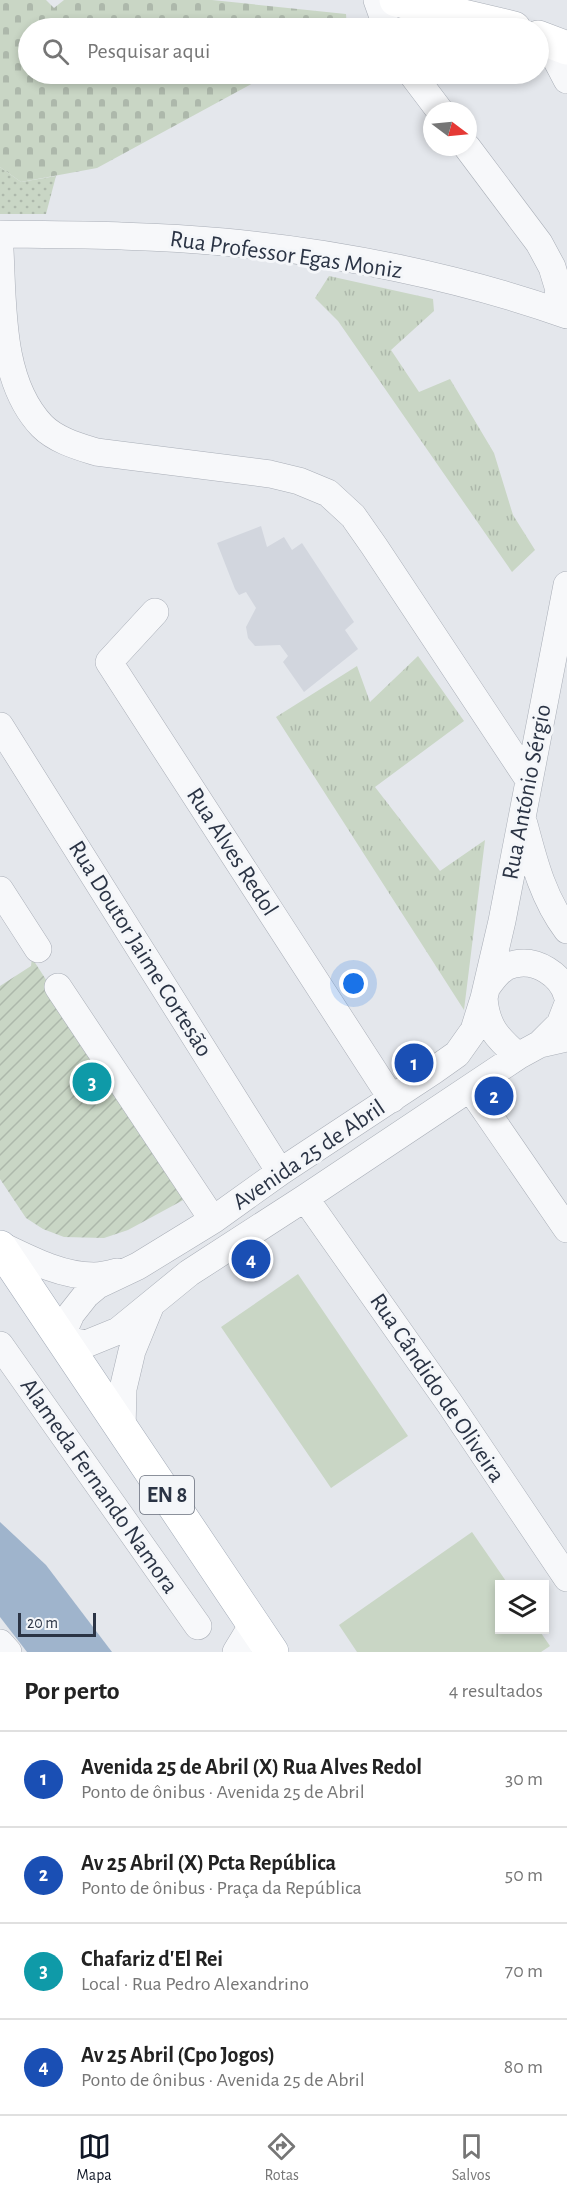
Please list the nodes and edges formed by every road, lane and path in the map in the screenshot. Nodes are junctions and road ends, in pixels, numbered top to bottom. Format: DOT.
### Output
graph roads {
  1 [pos="377,0"];
  2 [pos="396,0"];
  3 [pos="383,18"];
  4 [pos="472,18"];
  5 [pos="551,42"];
  6 [pos="567,80"];
  7 [pos="420,84"];
  8 [pos="433,102"];
  9 [pos="474,156"];
  10 [pos="0,234"];
  11 [pos="0,250"];
  12 [pos="561,313"];
  13 [pos="567,585"];
  14 [pos="155,612"];
  15 [pos="0,726"];
  16 [pos="529,780"];
  17 [pos="522,815"];
  18 [pos="0,890"];
  19 [pos="502,921"];
  20 [pos="567,930"];
  21 [pos="38,949"];
  22 [pos="530,963"];
  23 [pos="58,987"];
  24 [pos="485,992"];
  25 [pos="566,993"];
  26 [pos="567,1038"];
  27 [pos="529,1050"];
  28 [pos="470,1088"];
  29 [pos="392,1099"];
  30 [pos="280,1172"];
  31 [pos="305,1198"];
  32 [pos="213,1220"];
  33 [pos="567,1229"];
  34 [pos="0,1246"];
  35 [pos="131,1269"];
  36 [pos="155,1301"];
  37 [pos="60,1339"];
  38 [pos="0,1345"];
  39 [pos="122,1430"];
  40 [pos="567,1578"];
  41 [pos="253,1624"];
  42 [pos="198,1626"];
  43 [pos="0,1643"];
  44 [pos="8,1652"];
  45 [pos="236,1652"];
  46 [pos="272,1652"];
  1 -- 3 [label="street"];
  2 -- 4 [label="main road"];
  5 -- 6 [label="street"];
  7 -- 8 [label="street"];
  9 -- 12 [label="street"];
  10 -- 12 [label="street, Rua Professor Egas Moniz"];
  11 -- 16 [label="street"];
  13 -- 16 [label="street, Rua António Sérgio"];
  14 -- 29 [label="street, Rua Alves Redol"];
  15 -- 30 [label="street, Rua Doutor Jaime Cortesão"];
  16 -- 17 [label="street, Rua António Sérgio"];
  17 -- 19 [label="street, Rua António Sérgio"];
  17 -- 20 [label="street"];
  18 -- 21 [label="street"];
  19 -- 22 [label="street"];
  19 -- 24 [label="street, Rua António Sérgio"];
  22 -- 24 [label="street"];
  22 -- 25 [label="street"];
  23 -- 32 [label="street"];
  24 -- 27 [label="street"];
  24 -- 29 [label="street, Avenida 25 de Abril"];
  25 -- 27 [label="street"];
  26 -- 27 [label="street, Avenida 25 de Abril"];
  27 -- 28 [label="street, Avenida 25 de Abril"];
  28 -- 31 [label="street, Avenida 25 de Abril"];
  28 -- 33 [label="street"];
  29 -- 30 [label="street, Avenida 25 de Abril"];
  30 -- 32 [label="street, Avenida 25 de Abril"];
  31 -- 36 [label="street, Avenida 25 de Abril"];
  31 -- 40 [label="street, Rua Cândido de Oliveira"];
  32 -- 35 [label="street, Avenida 25 de Abril"];
  34 -- 35 [label="street, Avenida 25 de Abril"];
  34 -- 37 [label="main road, EN 8"];
  35 -- 36 [label="street"];
  35 -- 37 [label="street, Avenida 25 de Abril"];
  36 -- 37 [label="street, Avenida 25 de Abril"];
  36 -- 39 [label="street, Avenida 25 de Abril"];
  37 -- 39 [label="main road, EN 8"];
  38 -- 42 [label="street, Alameda Fernando Namora"];
  39 -- 41 [label="main road, EN 8"];
  41 -- 45 [label="street"];
  41 -- 46 [label="main road, EN 8"];
  43 -- 44 [label="street"];
}
